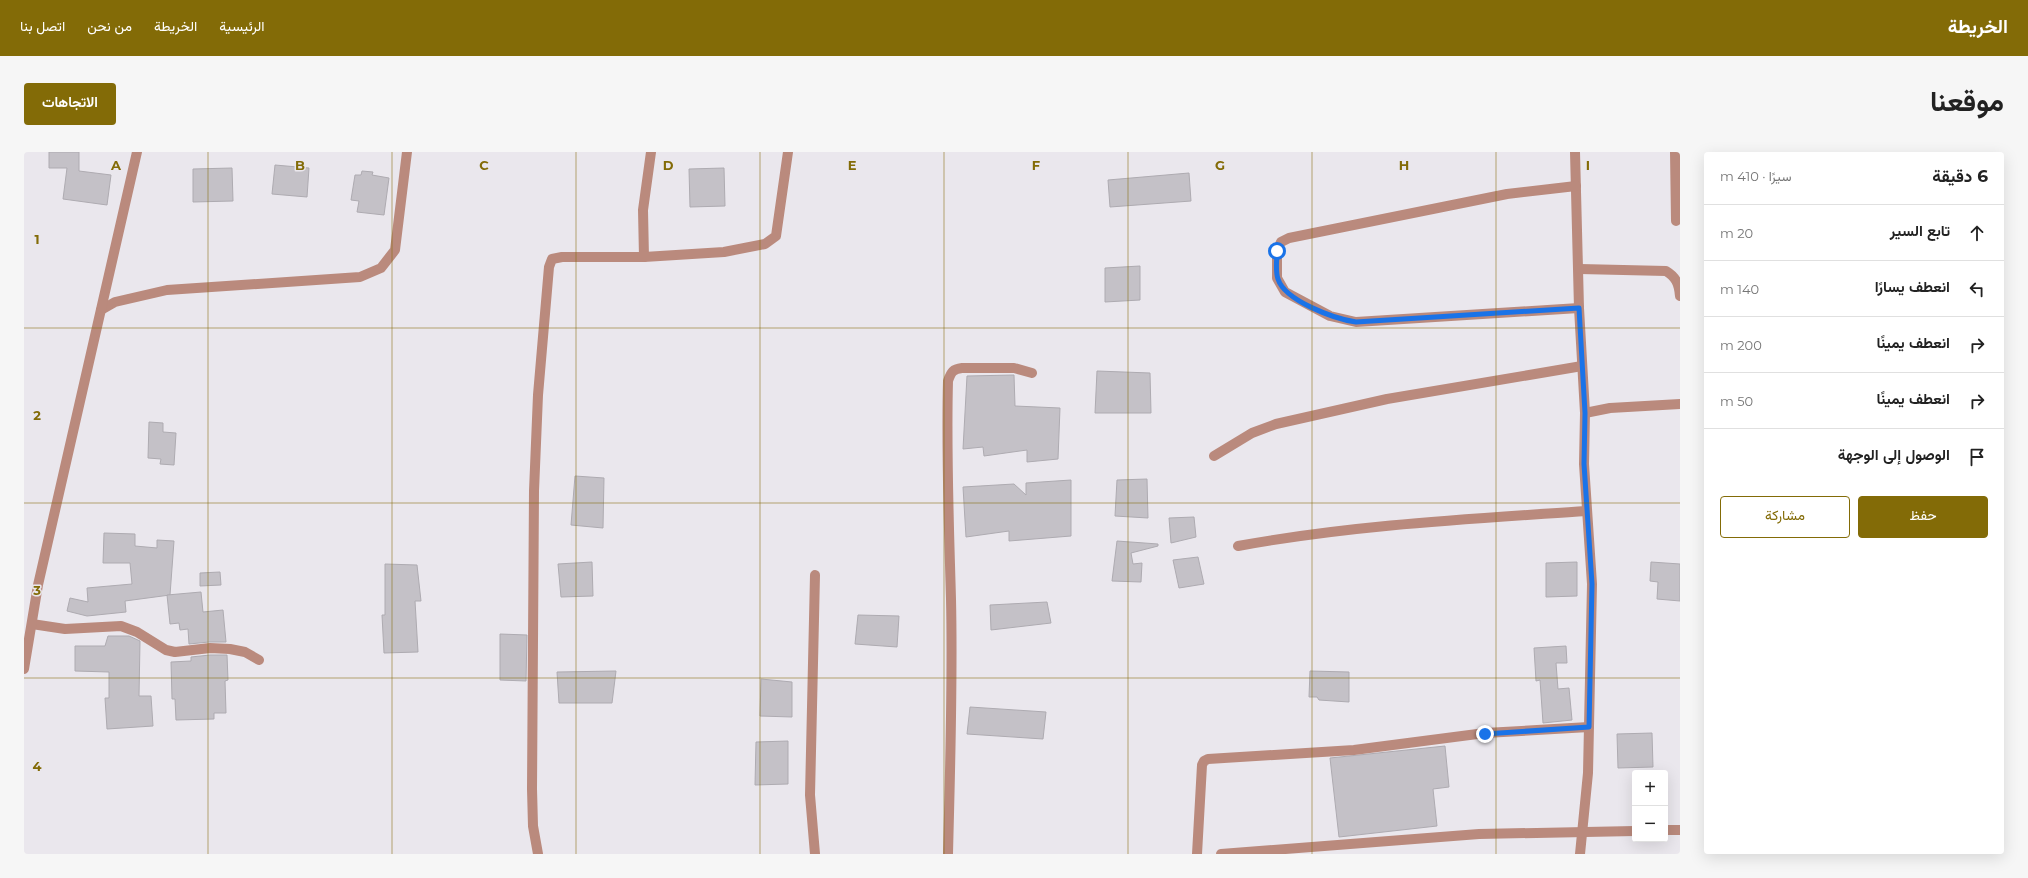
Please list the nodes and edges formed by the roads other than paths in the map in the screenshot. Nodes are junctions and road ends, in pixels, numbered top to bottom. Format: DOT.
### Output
graph roads {
  1 [pos="137,152"];
  2 [pos="407,152"];
  3 [pos="651,152"];
  4 [pos="788,152"];
  5 [pos="1575,152"];
  6 [pos="1675,152"];
  7 [pos="1576,186"];
  8 [pos="1676,221"];
  9 [pos="644,257"];
  10 [pos="1580,269"];
  11 [pos="1680,296"];
  12 [pos="1579,308"];
  13 [pos="101,310"];
  14 [pos="1582,366"];
  15 [pos="1032,373"];
  16 [pos="1680,404"];
  17 [pos="1585,413"];
  18 [pos="1214,456"];
  19 [pos="1586,511"];
  20 [pos="1238,546"];
  21 [pos="815,575"];
  22 [pos="32,624"];
  23 [pos="259,660"];
  24 [pos="24,669"];
  25 [pos="1589,727"];
  26 [pos="1668,830"];
  27 [pos="1680,830"];
  28 [pos="1632,831"];
  29 [pos="1583,832"];
  30 [pos="538,854"];
  31 [pos="815,854"];
  32 [pos="948,854"];
  33 [pos="1197,854"];
  34 [pos="1221,854"];
  35 [pos="1580,854"];
  1 -- 13 [label="street"];
  2 -- 13 [label="street"];
  3 -- 9 [label="street"];
  4 -- 9 [label="street"];
  5 -- 7 [label="street"];
  6 -- 8 [label="street"];
  7 -- 10 [label="street"];
  7 -- 12 [label="street"];
  9 -- 30 [label="street"];
  10 -- 11 [label="street"];
  10 -- 12 [label="street"];
  12 -- 14 [label="street"];
  13 -- 22 [label="street"];
  14 -- 17 [label="street"];
  14 -- 18 [label="street"];
  15 -- 32 [label="street"];
  16 -- 17 [label="street"];
  17 -- 19 [label="street"];
  19 -- 20 [label="street"];
  19 -- 25 [label="street"];
  21 -- 31 [label="street"];
  22 -- 23 [label="street"];
  22 -- 24 [label="street"];
  25 -- 29 [label="street"];
  25 -- 33 [label="street"];
  26 -- 27 [label="street"];
  28 -- 29 [label="street"];
  29 -- 34 [label="street"];
  29 -- 35 [label="street"];
}
